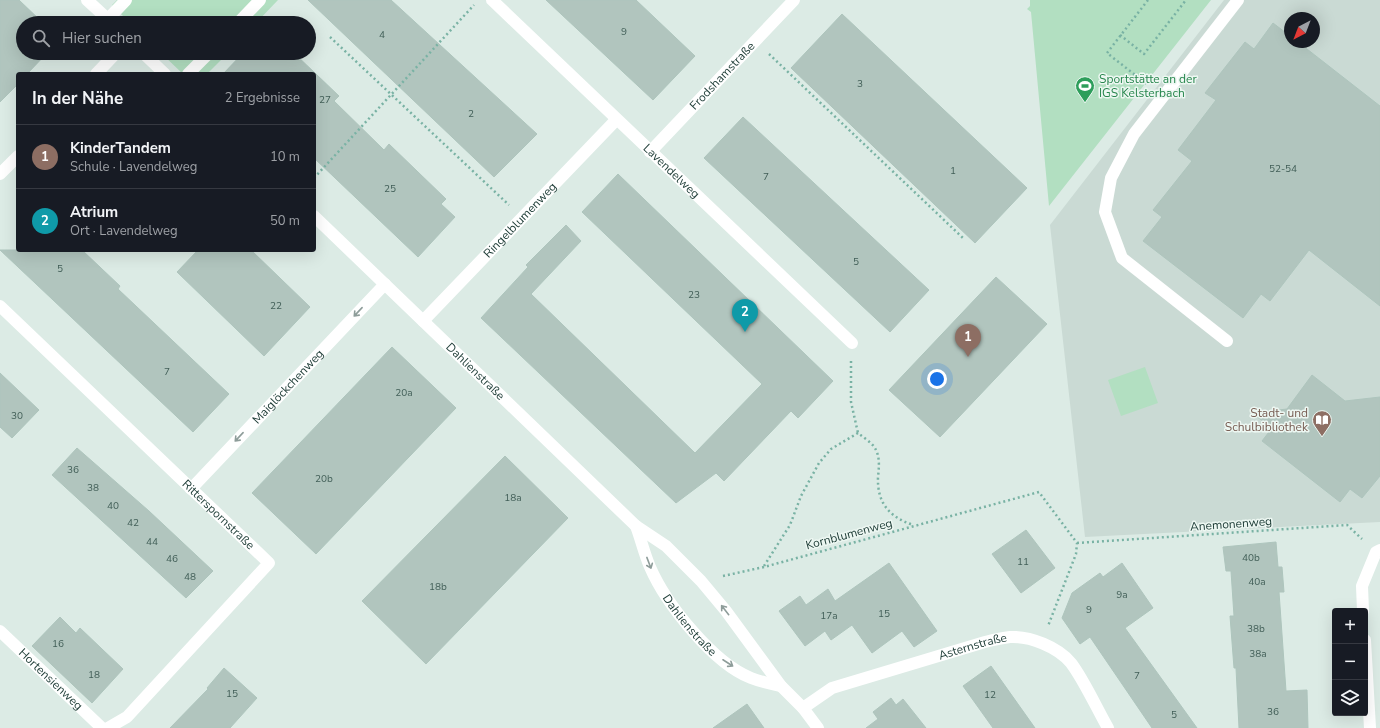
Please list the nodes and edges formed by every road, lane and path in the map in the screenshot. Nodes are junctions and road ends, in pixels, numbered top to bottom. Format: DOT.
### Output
graph roads {
  1 [pos="87,0"];
  2 [pos="126,0"];
  3 [pos="260,0"];
  4 [pos="479,0"];
  5 [pos="492,0"];
  6 [pos="794,0"];
  7 [pos="1148,0"];
  8 [pos="1186,0"];
  9 [pos="1238,0"];
  10 [pos="105,16"];
  11 [pos="114,16"];
  12 [pos="245,16"];
  13 [pos="1120,35"];
  14 [pos="330,37"];
  15 [pos="755,41"];
  16 [pos="109,60"];
  17 [pos="150,60"];
  18 [pos="202,60"];
  19 [pos="98,72"];
  20 [pos="163,72"];
  21 [pos="190,72"];
  22 [pos="391,94"];
  23 [pos="1163,96"];
  24 [pos="616,120"];
  25 [pos="650,152"];
  26 [pos="16,158"];
  27 [pos="0,174"];
  28 [pos="316,176"];
  29 [pos="522,217"];
  30 [pos="316,218"];
  31 [pos="963,238"];
  32 [pos="384,284"];
  33 [pos="0,306"];
  34 [pos="423,321"];
  35 [pos="1226,341"];
  36 [pos="852,343"];
  37 [pos="858,434"];
  38 [pos="191,489"];
  39 [pos="636,526"];
  40 [pos="914,526"];
  41 [pos="1077,543"];
  42 [pos="1378,551"];
  43 [pos="764,567"];
  44 [pos="701,581"];
  45 [pos="1363,608"];
  46 [pos="0,631"];
  47 [pos="1041,643"];
  48 [pos="1365,644"];
  49 [pos="781,686"];
  50 [pos="804,708"];
  51 [pos="102,728"];
  52 [pos="108,728"];
  53 [pos="818,728"];
  54 [pos="1108,728"];
  55 [pos="1370,728"];
  1 -- 10 [label="street"];
  2 -- 11 [label="street"];
  3 -- 12 [label="street"];
  4 -- 22 [label="path"];
  5 -- 24 [label="street, Lavendelweg"];
  6 -- 15 [label="street, Frodshamstraße"];
  7 -- 13 [label="path"];
  8 -- 13 [label="path"];
  9 -- 23 [label="street"];
  13 -- 23 [label="path"];
  14 -- 22 [label="path"];
  15 -- 25 [label="street, Frodshamstraße"];
  15 -- 31 [label="path"];
  16 -- 19 [label="street"];
  17 -- 20 [label="street"];
  18 -- 21 [label="street"];
  22 -- 28 [label="path"];
  22 -- 29 [label="path"];
  23 -- 35 [label="street"];
  24 -- 25 [label="street, Lavendelweg"];
  24 -- 29 [label="street, Ringelblumenweg"];
  25 -- 36 [label="street, Lavendelweg"];
  26 -- 27 [label="street"];
  29 -- 34 [label="street, Ringelblumenweg"];
  30 -- 32 [label="street, Dahlienstraße"];
  32 -- 34 [label="street, Dahlienstraße"];
  32 -- 38 [label="street, Maiglöckchenweg, one-way"];
  33 -- 38 [label="street, Ritterspornstraße"];
  34 -- 39 [label="street, Dahlienstraße"];
  36 -- 37 [label="path"];
  37 -- 40 [label="path"];
  37 -- 43 [label="path"];
  38 -- 52 [label="street, Ritterspornstraße"];
  39 -- 44 [label="street, Dahlienstraße"];
  39 -- 49 [label="street, Dahlienstraße, one-way"];
  40 -- 41 [label="path, Kornblumenweg"];
  40 -- 43 [label="path, Kornblumenweg"];
  41 -- 42 [label="path, Anemonenweg"];
  41 -- 47 [label="path"];
  42 -- 45 [label="street"];
  43 -- 44 [label="path, Kornblumenweg"];
  49 -- 44 [label="street, Dahlienstraße, one-way"];
  46 -- 51 [label="street, Hortensienweg"];
  47 -- 50 [label="street, Asternstraße"];
  47 -- 54 [label="street, Asternstraße"];
  48 -- 55 [label="street"];
  49 -- 50 [label="street, Dahlienstraße"];
  50 -- 53 [label="street, Dahlienstraße"];
}
